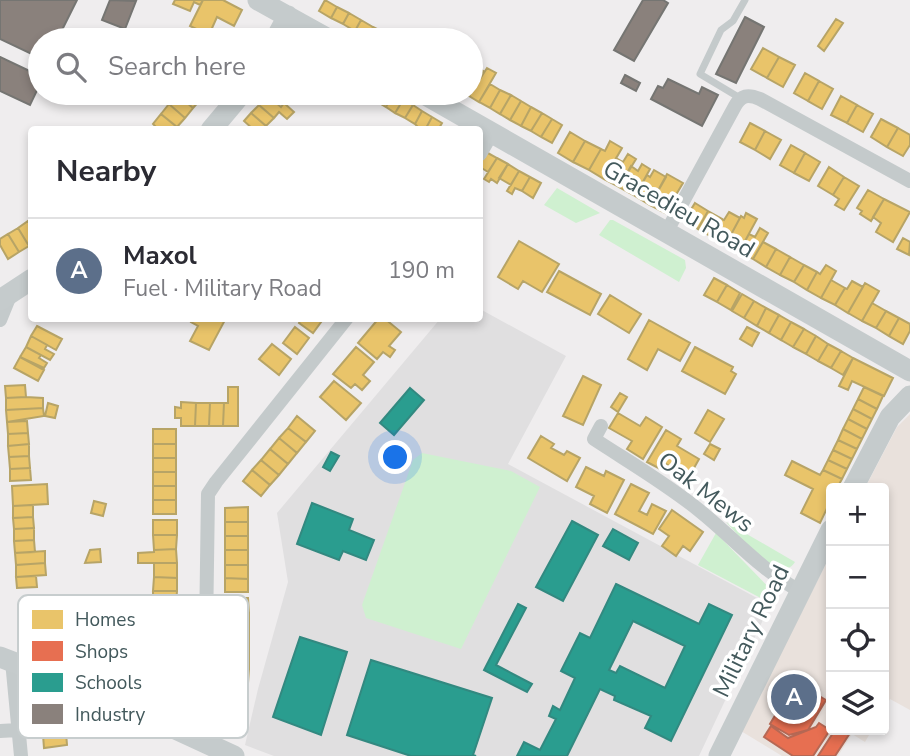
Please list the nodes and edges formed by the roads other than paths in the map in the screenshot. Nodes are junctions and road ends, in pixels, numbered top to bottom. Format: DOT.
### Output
graph roads {
  1 [pos="258,0"];
  2 [pos="745,0"];
  3 [pos="288,16"];
  4 [pos="282,28"];
  5 [pos="309,28"];
  6 [pos="740,98"];
  7 [pos="232,105"];
  8 [pos="443,105"];
  9 [pos="214,126"];
  10 [pos="480,126"];
  11 [pos="483,128"];
  12 [pos="492,133"];
  13 [pos="483,149"];
  14 [pos="910,181"];
  15 [pos="667,231"];
  16 [pos="28,282"];
  17 [pos="5,297"];
  18 [pos="0,320"];
  19 [pos="344,322"];
  20 [pos="910,371"];
  21 [pos="910,396"];
  22 [pos="601,426"];
  23 [pos="855,483"];
  24 [pos="826,540"];
  25 [pos="800,591"];
  26 [pos="207,595"];
  27 [pos="6,659"];
  28 [pos="18,730"];
  29 [pos="0,731"];
  30 [pos="19,738"];
  31 [pos="199,739"];
  32 [pos="21,756"];
  33 [pos="234,756"];
  34 [pos="719,756"];
  1 -- 3 [label="street"];
  2 -- 6 [label="lane"];
  3 -- 4 [label="street"];
  3 -- 5 [label="street"];
  6 -- 14 [label="street"];
  6 -- 15 [label="street"];
  7 -- 9 [label="street"];
  8 -- 10 [label="street, Gracedieu Road"];
  11 -- 12 [label="street, Gracedieu Road"];
  12 -- 13 [label="street"];
  12 -- 15 [label="street, Gracedieu Road"];
  15 -- 20 [label="street, Gracedieu Road"];
  16 -- 17 [label="street"];
  17 -- 18 [label="street"];
  19 -- 26 [label="street"];
  21 -- 23 [label="street"];
  22 -- 25 [label="street, Oak Mews"];
  24 -- 25 [label="street, Military Road"];
  25 -- 34 [label="street, Military Road"];
  27 -- 28 [label="street"];
  28 -- 29 [label="street"];
  30 -- 32 [label="street"];
  31 -- 33 [label="street"];
}
